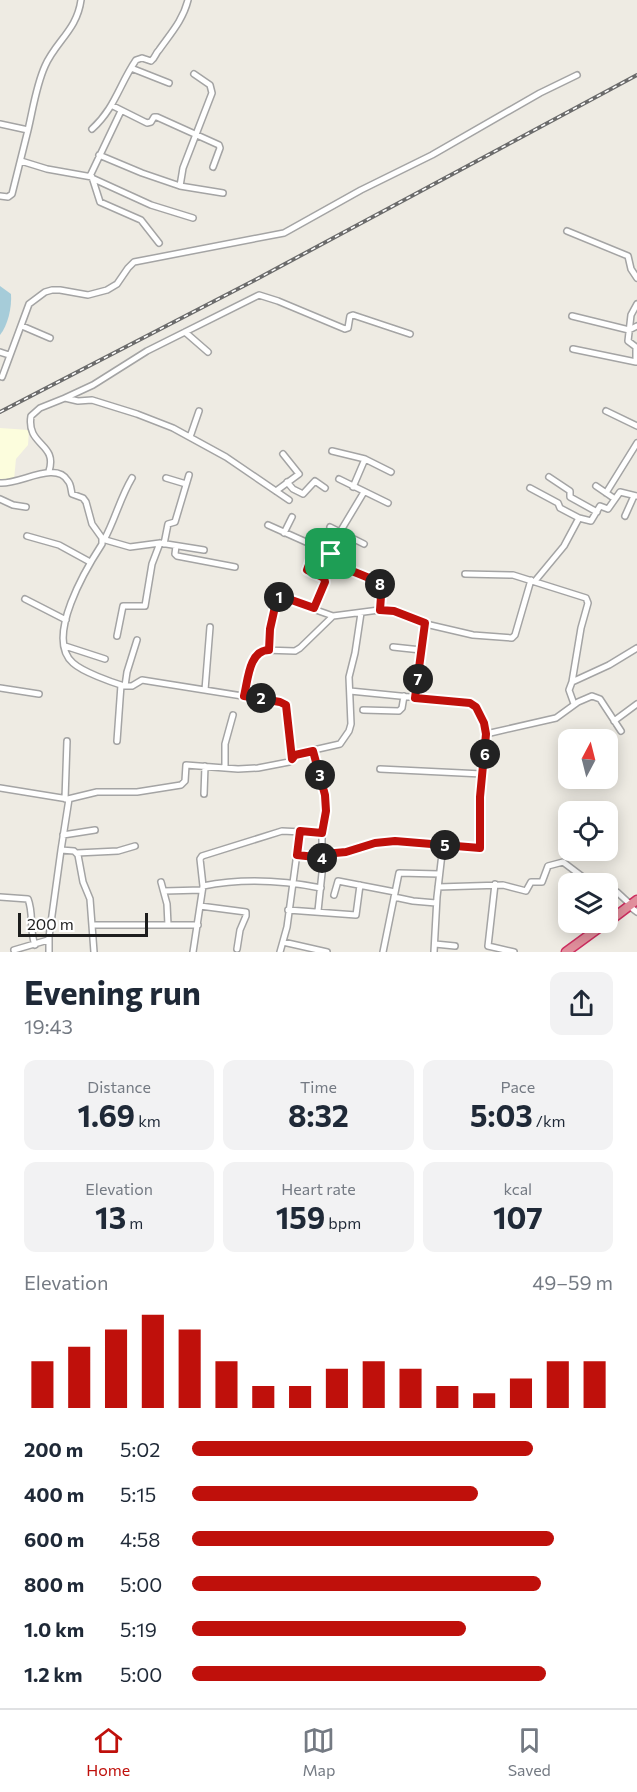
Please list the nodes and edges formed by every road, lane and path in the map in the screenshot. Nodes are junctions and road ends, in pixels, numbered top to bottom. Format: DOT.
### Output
graph roads {
  1 [pos="81,0"];
  2 [pos="188,0"];
  3 [pos="131,68"];
  4 [pos="194,74"];
  5 [pos="577,75"];
  6 [pos="169,83"];
  7 [pos="112,106"];
  8 [pos="121,111"];
  9 [pos="0,124"];
  10 [pos="92,129"];
  11 [pos="28,130"];
  12 [pos="196,135"];
  13 [pos="99,155"];
  14 [pos="21,161"];
  15 [pos="213,167"];
  16 [pos="92,177"];
  17 [pos="180,186"];
  18 [pos="223,193"];
  19 [pos="0,196"];
  20 [pos="192,218"];
  21 [pos="567,231"];
  22 [pos="159,243"];
  23 [pos="637,278"];
  24 [pos="637,304"];
  25 [pos="573,316"];
  26 [pos="22,326"];
  27 [pos="637,326"];
  28 [pos="629,330"];
  29 [pos="185,332"];
  30 [pos="410,334"];
  31 [pos="50,338"];
  32 [pos="573,349"];
  33 [pos="0,352"];
  34 [pos="208,352"];
  35 [pos="9,355"];
  36 [pos="635,362"];
  37 [pos="636,370"];
  38 [pos="2,376"];
  39 [pos="64,398"];
  40 [pos="199,411"];
  41 [pos="606,411"];
  42 [pos="637,426"];
  43 [pos="190,437"];
  44 [pos="637,443"];
  45 [pos="332,450"];
  46 [pos="283,454"];
  47 [pos="365,459"];
  48 [pos="49,471"];
  49 [pos="391,472"];
  50 [pos="189,475"];
  51 [pos="549,477"];
  52 [pos="132,478"];
  53 [pos="166,478"];
  54 [pos="339,479"];
  55 [pos="287,482"];
  56 [pos="0,483"];
  57 [pos="186,484"];
  58 [pos="596,486"];
  59 [pos="353,487"];
  60 [pos="325,488"];
  61 [pos="530,488"];
  62 [pos="276,491"];
  63 [pos="364,492"];
  64 [pos="606,493"];
  65 [pos="636,496"];
  66 [pos="615,499"];
  67 [pos="0,500"];
  68 [pos="289,500"];
  69 [pos="388,503"];
  70 [pos="26,507"];
  71 [pos="597,512"];
  72 [pos="625,516"];
  73 [pos="292,517"];
  74 [pos="579,518"];
  75 [pos="268,525"];
  76 [pos="330,527"];
  77 [pos="340,532"];
  78 [pos="284,533"];
  79 [pos="27,537"];
  80 [pos="103,540"];
  81 [pos="162,544"];
  82 [pos="364,544"];
  83 [pos="176,546"];
  84 [pos="315,548"];
  85 [pos="204,550"];
  86 [pos="331,554"];
  87 [pos="90,562"];
  88 [pos="235,567"];
  89 [pos="465,574"];
  90 [pos="533,580"];
  91 [pos="25,599"];
  92 [pos="314,608"];
  93 [pos="380,610"];
  94 [pos="361,613"];
  95 [pos="333,616"];
  96 [pos="66,620"];
  97 [pos="425,623"];
  98 [pos="210,627"];
  99 [pos="117,636"];
  100 [pos="137,640"];
  101 [pos="65,646"];
  102 [pos="393,646"];
  103 [pos="637,648"];
  104 [pos="269,650"];
  105 [pos="421,650"];
  106 [pos="105,659"];
  107 [pos="572,682"];
  108 [pos="123,686"];
  109 [pos="0,688"];
  110 [pos="205,690"];
  111 [pos="350,691"];
  112 [pos="39,694"];
  113 [pos="244,696"];
  114 [pos="404,696"];
  115 [pos="415,698"];
  116 [pos="574,704"];
  117 [pos="636,707"];
  118 [pos="363,710"];
  119 [pos="233,716"];
  120 [pos="614,721"];
  121 [pos="621,731"];
  122 [pos="486,734"];
  123 [pos="67,741"];
  124 [pos="117,741"];
  125 [pos="313,751"];
  126 [pos="292,759"];
  127 [pos="205,766"];
  128 [pos="225,768"];
  129 [pos="380,769"];
  130 [pos="482,774"];
  131 [pos="0,788"];
  132 [pos="204,794"];
  133 [pos="67,799"];
  134 [pos="95,830"];
  135 [pos="300,831"];
  136 [pos="322,833"];
  137 [pos="63,835"];
  138 [pos="443,845"];
  139 [pos="135,846"];
  140 [pos="61,850"];
  141 [pos="77,852"];
  142 [pos="297,855"];
  143 [pos="324,856"];
  144 [pos="578,873"];
  145 [pos="439,874"];
  146 [pos="161,882"];
  147 [pos="292,883"];
  148 [pos="360,885"];
  149 [pos="495,885"];
  150 [pos="438,887"];
  151 [pos="202,888"];
  152 [pos="321,888"];
  153 [pos="164,891"];
  154 [pos="618,893"];
  155 [pos="395,894"];
  156 [pos="334,895"];
  157 [pos="0,897"];
  158 [pos="436,903"];
  159 [pos="200,906"];
  160 [pos="634,906"];
  161 [pos="288,910"];
  162 [pos="318,911"];
  163 [pos="618,915"];
  164 [pos="92,925"];
  165 [pos="168,925"];
  166 [pos="198,925"];
  167 [pos="592,933"];
  168 [pos="48,940"];
  169 [pos="283,942"];
  170 [pos="435,944"];
  171 [pos="34,945"];
  172 [pos="455,945"];
  173 [pos="237,949"];
  174 [pos="14,950"];
  175 [pos="49,952"];
  176 [pos="94,952"];
  177 [pos="194,952"];
  178 [pos="280,952"];
  179 [pos="327,952"];
  180 [pos="383,952"];
  181 [pos="434,952"];
  182 [pos="514,952"];
  183 [pos="566,952"];
  1 -- 11 [label="street"];
  2 -- 3 [label="street"];
  3 -- 6 [label="street"];
  3 -- 7 [label="street"];
  4 -- 12 [label="street"];
  5 -- 26 [label="street"];
  7 -- 8 [label="street"];
  7 -- 10 [label="street"];
  8 -- 12 [label="street"];
  8 -- 13 [label="street"];
  9 -- 11 [label="street"];
  11 -- 14 [label="street"];
  12 -- 15 [label="street"];
  12 -- 17 [label="street"];
  13 -- 16 [label="street"];
  13 -- 17 [label="street"];
  14 -- 16 [label="street"];
  14 -- 19 [label="street"];
  16 -- 20 [label="street"];
  16 -- 22 [label="street"];
  17 -- 18 [label="street"];
  21 -- 23 [label="street"];
  24 -- 28 [label="street"];
  25 -- 28 [label="street"];
  26 -- 31 [label="street"];
  26 -- 35 [label="street"];
  27 -- 28 [label="street"];
  28 -- 36 [label="street"];
  29 -- 30 [label="street"];
  29 -- 34 [label="street"];
  29 -- 39 [label="street"];
  32 -- 36 [label="street"];
  33 -- 35 [label="street"];
  35 -- 38 [label="street"];
  36 -- 37 [label="street"];
  39 -- 43 [label="street"];
  39 -- 48 [label="street"];
  40 -- 43 [label="street"];
  41 -- 42 [label="street"];
  43 -- 62 [label="street"];
  44 -- 64 [label="street"];
  45 -- 47 [label="street"];
  46 -- 55 [label="street"];
  47 -- 49 [label="street"];
  47 -- 59 [label="street"];
  48 -- 56 [label="street"];
  48 -- 80 [label="street"];
  50 -- 57 [label="street"];
  51 -- 71 [label="street"];
  52 -- 80 [label="street"];
  53 -- 57 [label="street"];
  54 -- 59 [label="street"];
  55 -- 60 [label="street"];
  55 -- 62 [label="street"];
  57 -- 81 [label="street"];
  58 -- 64 [label="street"];
  59 -- 63 [label="street"];
  61 -- 74 [label="street"];
  62 -- 68 [label="street"];
  63 -- 69 [label="street"];
  63 -- 77 [label="street"];
  64 -- 66 [label="street"];
  65 -- 66 [label="street"];
  65 -- 72 [label="street"];
  66 -- 71 [label="street"];
  67 -- 70 [label="street"];
  71 -- 74 [label="street"];
  73 -- 78 [label="street"];
  74 -- 90 [label="street"];
  75 -- 78 [label="street"];
  76 -- 77 [label="street"];
  77 -- 82 [label="street"];
  77 -- 86 [label="street"];
  78 -- 84 [label="street"];
  79 -- 87 [label="street"];
  80 -- 81 [label="street"];
  80 -- 87 [label="street"];
  81 -- 83 [label="street"];
  81 -- 99 [label="street"];
  83 -- 85 [label="street"];
  83 -- 88 [label="street"];
  84 -- 86 [label="street"];
  84 -- 92 [label="street"];
  86 -- 93 [label="street"];
  87 -- 96 [label="street"];
  89 -- 90 [label="street"];
  90 -- 97 [label="street"];
  90 -- 107 [label="street"];
  91 -- 96 [label="street"];
  92 -- 95 [label="street"];
  92 -- 104 [label="street"];
  93 -- 94 [label="street"];
  93 -- 97 [label="street"];
  94 -- 95 [label="street"];
  94 -- 111 [label="street"];
  95 -- 104 [label="street"];
  96 -- 101 [label="street"];
  97 -- 105 [label="street"];
  98 -- 110 [label="street"];
  100 -- 108 [label="street"];
  101 -- 106 [label="street"];
  101 -- 108 [label="street"];
  102 -- 105 [label="street"];
  103 -- 107 [label="street"];
  104 -- 113 [label="street"];
  105 -- 115 [label="street"];
  107 -- 116 [label="street"];
  108 -- 110 [label="street"];
  108 -- 124 [label="street"];
  109 -- 112 [label="street"];
  110 -- 113 [label="street"];
  111 -- 114 [label="street"];
  111 -- 125 [label="street"];
  113 -- 126 [label="street"];
  114 -- 115 [label="street"];
  114 -- 118 [label="street"];
  115 -- 122 [label="street"];
  116 -- 120 [label="street"];
  116 -- 122 [label="street"];
  117 -- 120 [label="street"];
  119 -- 128 [label="street"];
  120 -- 121 [label="street"];
  122 -- 130 [label="street"];
  123 -- 133 [label="street"];
  125 -- 126 [label="street"];
  125 -- 136 [label="street"];
  126 -- 128 [label="street"];
  127 -- 128 [label="street"];
  127 -- 132 [label="street"];
  127 -- 133 [label="street"];
  129 -- 130 [label="street"];
  130 -- 138 [label="street"];
  131 -- 133 [label="street"];
  133 -- 137 [label="street"];
  134 -- 137 [label="street"];
  135 -- 136 [label="street"];
  135 -- 142 [label="street"];
  135 -- 151 [label="street"];
  136 -- 143 [label="street"];
  137 -- 140 [label="street"];
  138 -- 143 [label="street"];
  138 -- 145 [label="street"];
  139 -- 141 [label="street"];
  140 -- 141 [label="street"];
  140 -- 168 [label="street"];
  141 -- 164 [label="street"];
  142 -- 143 [label="street"];
  142 -- 147 [label="street"];
  143 -- 152 [label="street"];
  144 -- 149 [label="street"];
  145 -- 150 [label="street"];
  145 -- 155 [label="street"];
  146 -- 153 [label="street"];
  147 -- 151 [label="street"];
  147 -- 152 [label="street"];
  147 -- 161 [label="street"];
  148 -- 155 [label="street"];
  148 -- 156 [label="street"];
  148 -- 162 [label="street"];
  149 -- 150 [label="street"];
  149 -- 182 [label="street"];
  150 -- 158 [label="street"];
  151 -- 153 [label="street"];
  151 -- 159 [label="street"];
  152 -- 162 [label="street"];
  153 -- 165 [label="street"];
  154 -- 160 [label="street"];
  155 -- 158 [label="street"];
  155 -- 180 [label="street"];
  157 -- 171 [label="street"];
  158 -- 170 [label="street"];
  159 -- 166 [label="street"];
  159 -- 173 [label="street"];
  160 -- 163 [label="highway"];
  161 -- 162 [label="street"];
  161 -- 169 [label="street"];
  164 -- 165 [label="street"];
  164 -- 176 [label="street"];
  165 -- 166 [label="street"];
  166 -- 177 [label="street"];
  167 -- 183 [label="highway"];
  168 -- 171 [label="street"];
  168 -- 175 [label="street"];
  169 -- 178 [label="street"];
  169 -- 179 [label="street"];
  170 -- 172 [label="street"];
  170 -- 181 [label="street"];
  171 -- 174 [label="street"];
}
